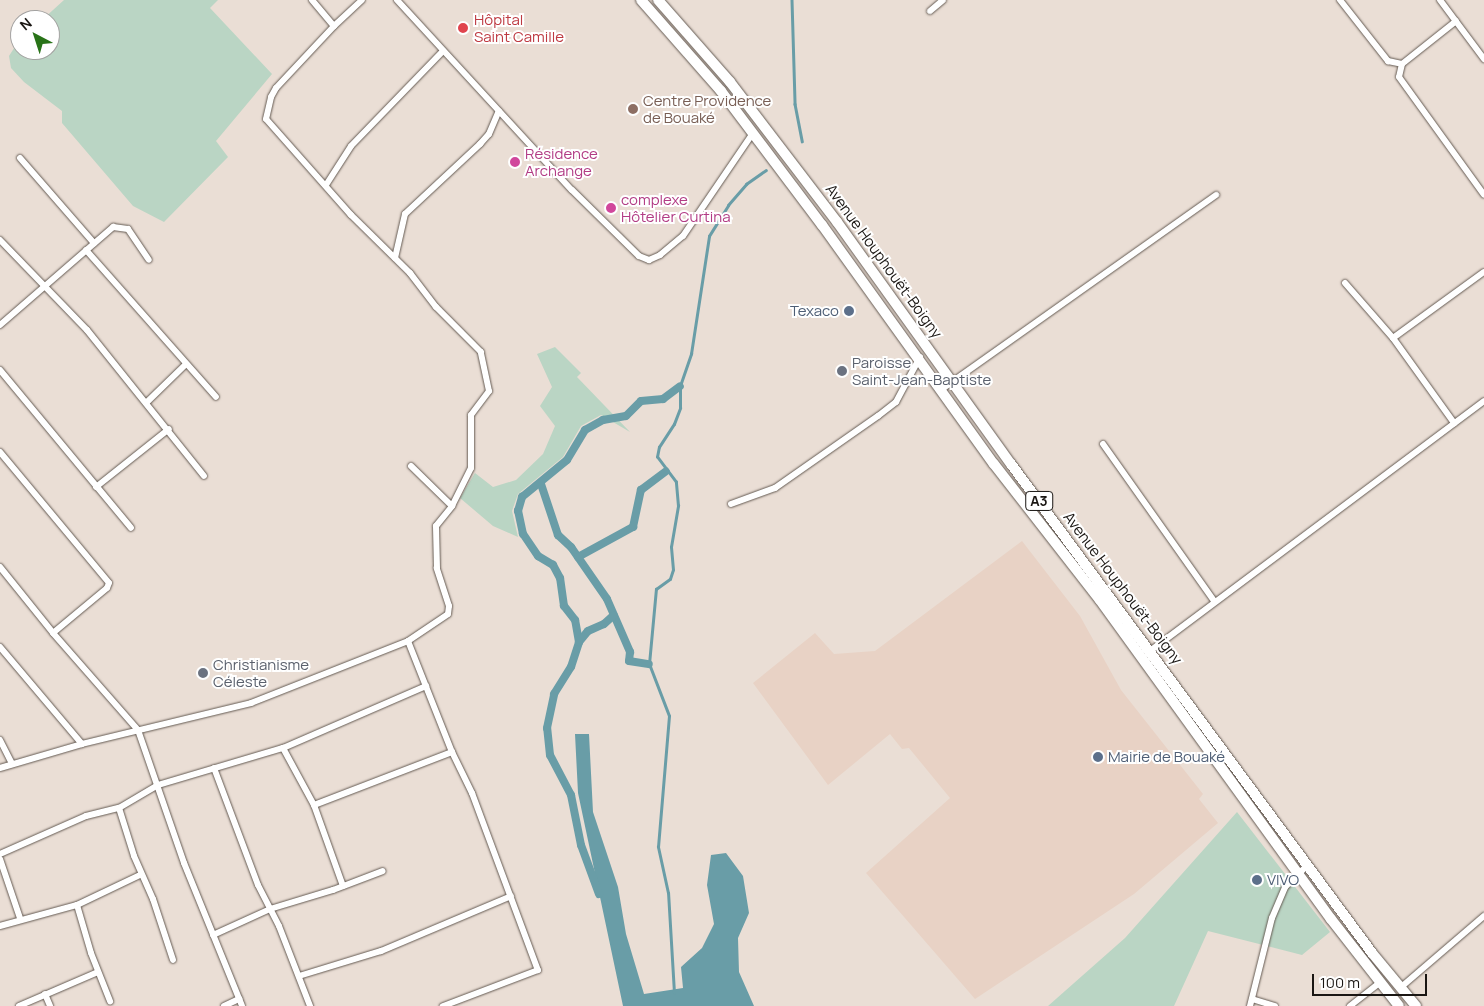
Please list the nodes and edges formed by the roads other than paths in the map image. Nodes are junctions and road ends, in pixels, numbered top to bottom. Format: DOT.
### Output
graph roads {
  1 [pos="312,0"];
  2 [pos="362,0"];
  3 [pos="397,0"];
  4 [pos="641,0"];
  5 [pos="658,0"];
  6 [pos="943,0"];
  7 [pos="1340,0"];
  8 [pos="1440,0"];
  9 [pos="930,11"];
  10 [pos="1456,21"];
  11 [pos="334,26"];
  12 [pos="443,50"];
  13 [pos="1484,59"];
  14 [pos="1402,64"];
  15 [pos="499,111"];
  16 [pos="752,133"];
  17 [pos="20,158"];
  18 [pos="326,185"];
  19 [pos="1216,195"];
  20 [pos="1484,195"];
  21 [pos="0,240"];
  22 [pos="94,243"];
  23 [pos="86,250"];
  24 [pos="395,258"];
  25 [pos="149,260"];
  26 [pos="1484,272"];
  27 [pos="1345,283"];
  28 [pos="46,286"];
  29 [pos="0,325"];
  30 [pos="1393,338"];
  31 [pos="920,357"];
  32 [pos="185,365"];
  33 [pos="0,370"];
  34 [pos="953,380"];
  35 [pos="942,389"];
  36 [pos="216,397"];
  37 [pos="1484,401"];
  38 [pos="146,403"];
  39 [pos="1454,423"];
  40 [pos="169,429"];
  41 [pos="1103,444"];
  42 [pos="0,452"];
  43 [pos="411,466"];
  44 [pos="204,476"];
  45 [pos="96,487"];
  46 [pos="731,504"];
  47 [pos="452,506"];
  48 [pos="131,528"];
  49 [pos="0,567"];
  50 [pos="1214,601"];
  51 [pos="53,633"];
  52 [pos="408,641"];
  53 [pos="0,647"];
  54 [pos="1150,651"];
  55 [pos="426,686"];
  56 [pos="138,730"];
  57 [pos="0,740"];
  58 [pos="82,744"];
  59 [pos="283,748"];
  60 [pos="452,752"];
  61 [pos="12,764"];
  62 [pos="0,768"];
  63 [pos="214,768"];
  64 [pos="158,785"];
  65 [pos="314,805"];
  66 [pos="119,808"];
  67 [pos="0,854"];
  68 [pos="0,859"];
  69 [pos="1308,865"];
  70 [pos="383,871"];
  71 [pos="1298,873"];
  72 [pos="140,875"];
  73 [pos="342,886"];
  74 [pos="510,896"];
  75 [pos="77,905"];
  76 [pos="270,909"];
  77 [pos="1484,916"];
  78 [pos="20,918"];
  79 [pos="0,926"];
  80 [pos="213,935"];
  81 [pos="173,960"];
  82 [pos="98,972"];
  83 [pos="299,976"];
  84 [pos="1379,983"];
  85 [pos="1400,988"];
  86 [pos="46,994"];
  87 [pos="239,999"];
  88 [pos="110,1001"];
  89 [pos="1251,1003"];
  90 [pos="19,1006"];
  91 [pos="50,1006"];
  92 [pos="224,1006"];
  93 [pos="242,1006"];
  94 [pos="310,1006"];
  95 [pos="443,1006"];
  96 [pos="1275,1006"];
  97 [pos="1350,1006"];
  98 [pos="1399,1006"];
  99 [pos="1416,1006"];
  1 -- 11 [label="street"];
  2 -- 11 [label="street"];
  3 -- 12 [label="street"];
  4 -- 16 [label="highway, Avenue Houphouët-Boigny / A3"];
  5 -- 34 [label="highway, Avenue Houphouët-Boigny / A3"];
  6 -- 9 [label="street"];
  7 -- 14 [label="street"];
  8 -- 10 [label="street"];
  10 -- 13 [label="street"];
  10 -- 14 [label="street"];
  11 -- 18 [label="street"];
  12 -- 15 [label="street"];
  12 -- 18 [label="street"];
  14 -- 20 [label="street"];
  15 -- 16 [label="street"];
  15 -- 24 [label="street"];
  16 -- 31 [label="highway, Avenue Houphouët-Boigny / A3"];
  17 -- 22 [label="street"];
  18 -- 24 [label="street"];
  19 -- 34 [label="street"];
  21 -- 28 [label="street"];
  22 -- 23 [label="street"];
  22 -- 25 [label="street"];
  23 -- 28 [label="street"];
  23 -- 32 [label="street"];
  24 -- 47 [label="street"];
  26 -- 30 [label="street"];
  27 -- 30 [label="street"];
  28 -- 29 [label="street"];
  28 -- 38 [label="street"];
  30 -- 39 [label="street"];
  31 -- 35 [label="highway, Avenue Houphouët-Boigny / A3"];
  31 -- 46 [label="street"];
  32 -- 36 [label="street"];
  32 -- 38 [label="street"];
  33 -- 45 [label="street"];
  34 -- 35 [label="street"];
  34 -- 54 [label="highway, Avenue Houphouët-Boigny / A3"];
  35 -- 71 [label="highway, Avenue Houphouët-Boigny / A3"];
  37 -- 39 [label="street"];
  38 -- 40 [label="street"];
  39 -- 50 [label="street"];
  40 -- 44 [label="street"];
  40 -- 45 [label="street"];
  41 -- 50 [label="street"];
  42 -- 51 [label="street"];
  43 -- 47 [label="street"];
  45 -- 48 [label="street"];
  47 -- 52 [label="street"];
  49 -- 51 [label="street"];
  50 -- 54 [label="street"];
  51 -- 56 [label="street"];
  52 -- 55 [label="street"];
  52 -- 56 [label="street"];
  53 -- 58 [label="street"];
  54 -- 69 [label="highway, Avenue Houphouët-Boigny / A3"];
  55 -- 59 [label="street"];
  55 -- 60 [label="street"];
  56 -- 58 [label="street"];
  56 -- 64 [label="street"];
  57 -- 61 [label="street"];
  58 -- 61 [label="street"];
  59 -- 63 [label="street"];
  59 -- 65 [label="street"];
  60 -- 65 [label="street"];
  60 -- 74 [label="street"];
  61 -- 62 [label="street"];
  63 -- 64 [label="street"];
  63 -- 76 [label="street"];
  64 -- 66 [label="street"];
  64 -- 80 [label="street"];
  65 -- 73 [label="street"];
  66 -- 67 [label="street"];
  66 -- 72 [label="street"];
  68 -- 78 [label="street"];
  69 -- 71 [label="street"];
  69 -- 85 [label="highway, Avenue Houphouët-Boigny / A3"];
  70 -- 73 [label="street"];
  71 -- 84 [label="highway, Avenue Houphouët-Boigny / A3"];
  71 -- 89 [label="street"];
  72 -- 75 [label="street"];
  72 -- 81 [label="street"];
  73 -- 76 [label="street"];
  74 -- 83 [label="street"];
  74 -- 95 [label="street"];
  75 -- 78 [label="street"];
  75 -- 82 [label="street"];
  76 -- 80 [label="street"];
  76 -- 83 [label="street"];
  77 -- 85 [label="street"];
  78 -- 79 [label="street"];
  80 -- 87 [label="street"];
  82 -- 86 [label="street"];
  82 -- 88 [label="street"];
  83 -- 94 [label="street"];
  84 -- 97 [label="street"];
  84 -- 98 [label="highway, Avenue Houphouët-Boigny / A3"];
  85 -- 99 [label="highway, Avenue Houphouët-Boigny / A3"];
  86 -- 90 [label="street"];
  86 -- 91 [label="street"];
  87 -- 92 [label="street"];
  87 -- 93 [label="street"];
  89 -- 96 [label="street"];
}
